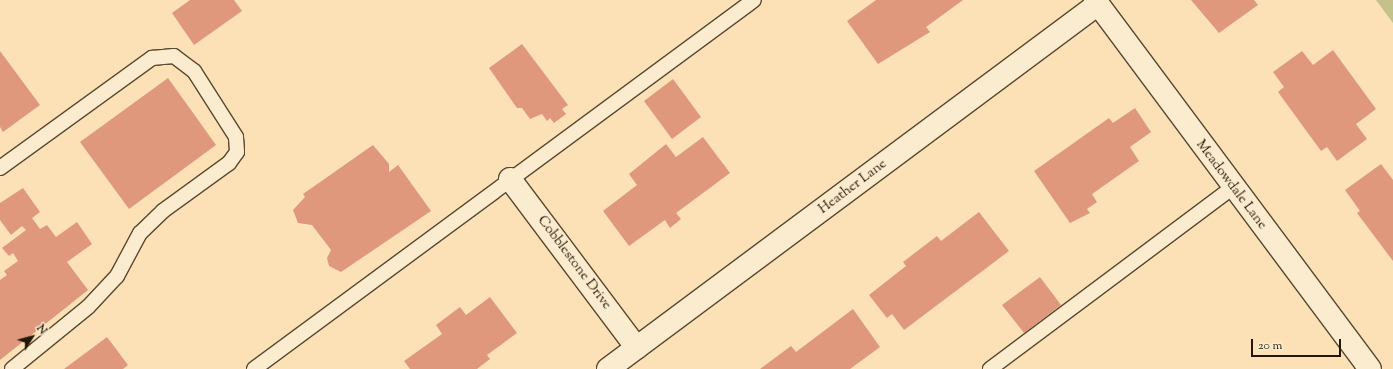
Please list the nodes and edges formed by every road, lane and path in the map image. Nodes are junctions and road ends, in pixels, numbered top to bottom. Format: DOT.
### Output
graph roads {
  1 [pos="754,0"];
  2 [pos="1097,2"];
  3 [pos="0,168"];
  4 [pos="510,179"];
  5 [pos="1233,188"];
  6 [pos="637,348"];
  7 [pos="12,369"];
  8 [pos="254,369"];
  9 [pos="608,369"];
  10 [pos="990,369"];
  11 [pos="1370,369"];
  1 -- 4 [label="lane"];
  2 -- 5 [label="street, Meadowdale Lane"];
  2 -- 6 [label="street, Heather Lane"];
  3 -- 7 [label="lane"];
  4 -- 6 [label="street, Cobblestone Drive"];
  4 -- 8 [label="lane"];
  5 -- 10 [label="lane"];
  5 -- 11 [label="street, Meadowdale Lane"];
  6 -- 9 [label="street, Heather Lane"];
}
